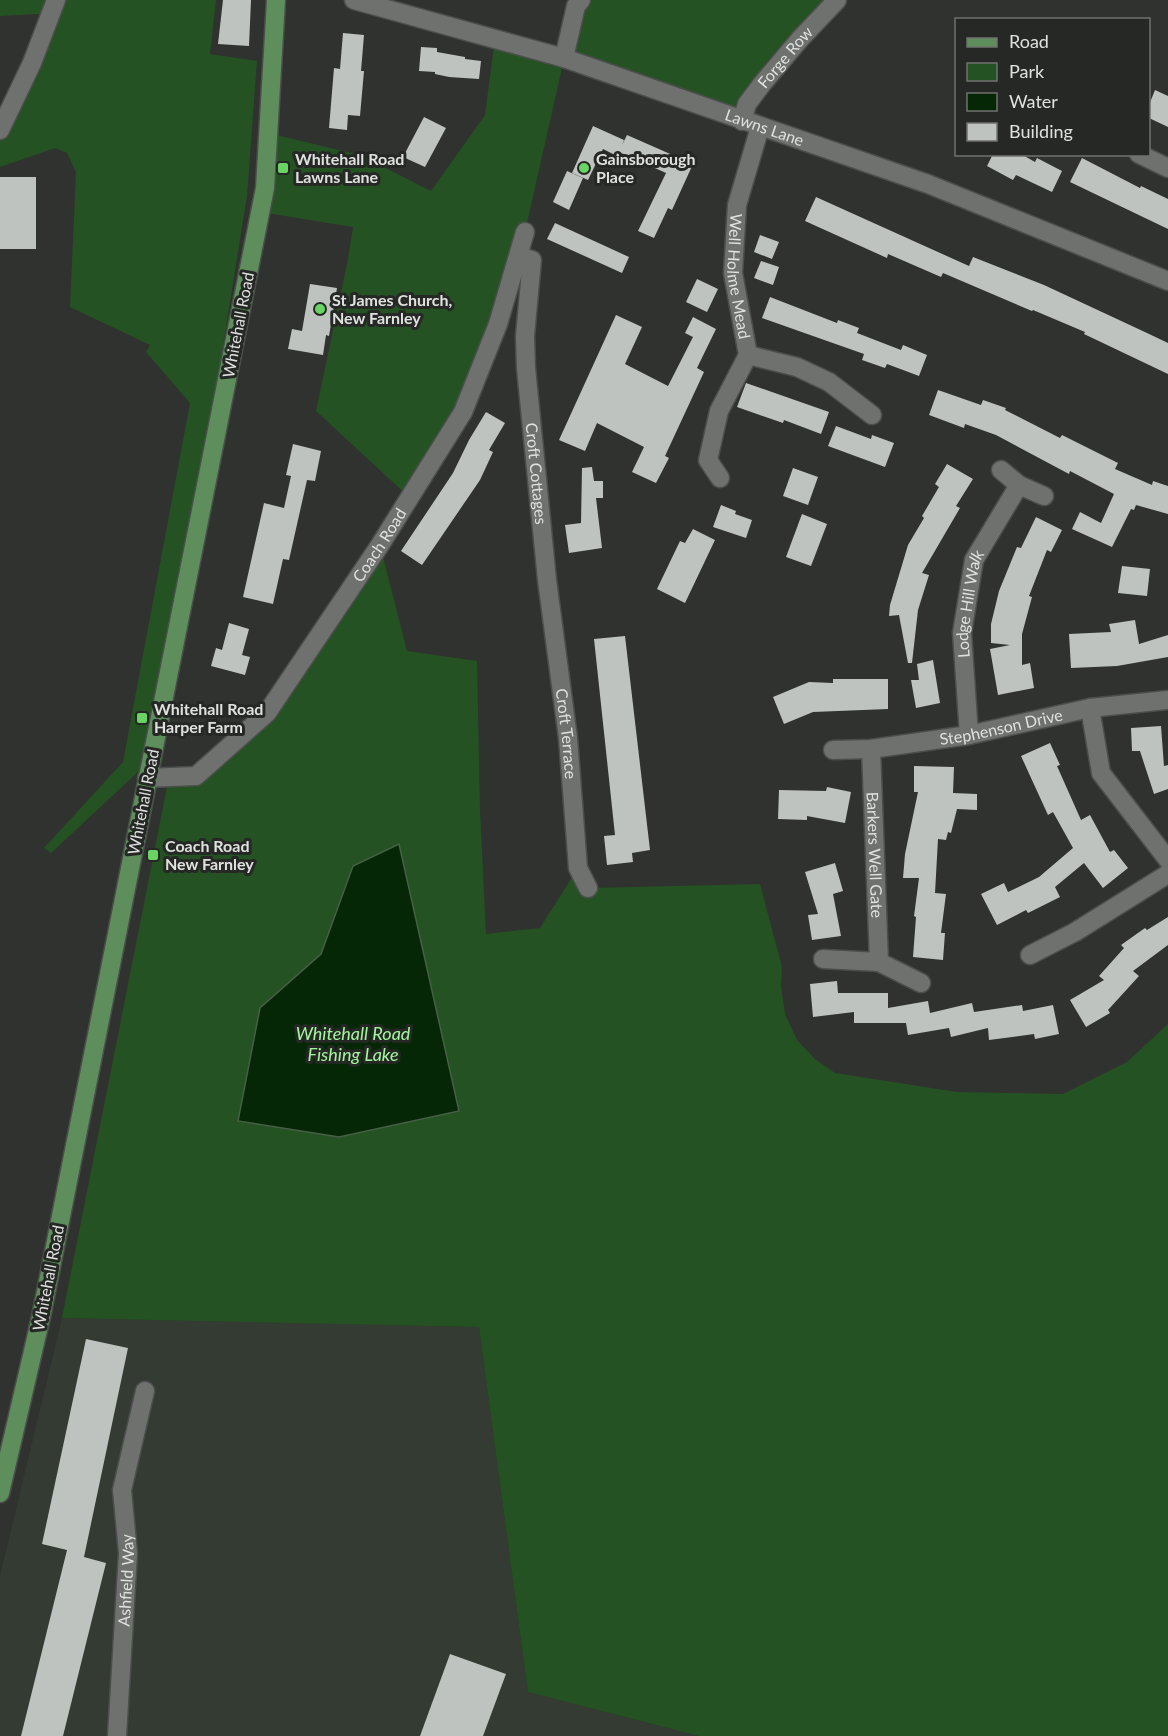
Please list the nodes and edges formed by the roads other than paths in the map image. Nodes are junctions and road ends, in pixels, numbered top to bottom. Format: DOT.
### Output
graph roads {
  1 [pos="56,0"];
  2 [pos="276,0"];
  3 [pos="354,0"];
  4 [pos="581,0"];
  5 [pos="837,0"];
  6 [pos="564,58"];
  7 [pos="751,124"];
  8 [pos="0,130"];
  9 [pos="1143,156"];
  10 [pos="1168,168"];
  11 [pos="525,232"];
  12 [pos="519,256"];
  13 [pos="1168,281"];
  14 [pos="748,355"];
  15 [pos="872,415"];
  16 [pos="1001,470"];
  17 [pos="720,478"];
  18 [pos="1019,485"];
  19 [pos="1044,496"];
  20 [pos="546,580"];
  21 [pos="1168,700"];
  22 [pos="1090,708"];
  23 [pos="969,735"];
  24 [pos="872,749"];
  25 [pos="833,750"];
  26 [pos="147,778"];
  27 [pos="1168,860"];
  28 [pos="1168,874"];
  29 [pos="588,888"];
  30 [pos="1030,955"];
  31 [pos="823,959"];
  32 [pos="879,963"];
  33 [pos="921,982"];
  34 [pos="145,1391"];
  35 [pos="0,1493"];
  36 [pos="117,1736"];
  1 -- 8 [label="street"];
  2 -- 26 [label="main road, Whitehall Road"];
  3 -- 6 [label="street, Lawns Lane"];
  4 -- 6 [label="street"];
  5 -- 7 [label="street, Forge Row"];
  6 -- 7 [label="street, Lawns Lane"];
  7 -- 13 [label="street, Lawns Lane"];
  7 -- 14 [label="street, Well Holme Mead"];
  9 -- 10 [label="street"];
  11 -- 12 [label="street, Coach Road"];
  12 -- 20 [label="street, Croft Cottages"];
  12 -- 26 [label="street, Coach Road"];
  14 -- 15 [label="street, Well Holme Mead"];
  14 -- 17 [label="street, Well Holme Mead"];
  16 -- 18 [label="street"];
  18 -- 19 [label="street"];
  18 -- 23 [label="street, Lodge Hill Walk"];
  20 -- 29 [label="street, Croft Terrace"];
  21 -- 22 [label="street, Stephenson Drive"];
  22 -- 23 [label="street, Stephenson Drive"];
  22 -- 27 [label="street"];
  23 -- 24 [label="street, Stephenson Drive"];
  24 -- 25 [label="street, Stephenson Drive"];
  24 -- 32 [label="street, Barkers Well Gate"];
  26 -- 35 [label="main road, Whitehall Road"];
  28 -- 30 [label="street"];
  31 -- 32 [label="street"];
  32 -- 33 [label="street"];
  34 -- 36 [label="street, Ashfield Way"];
}
